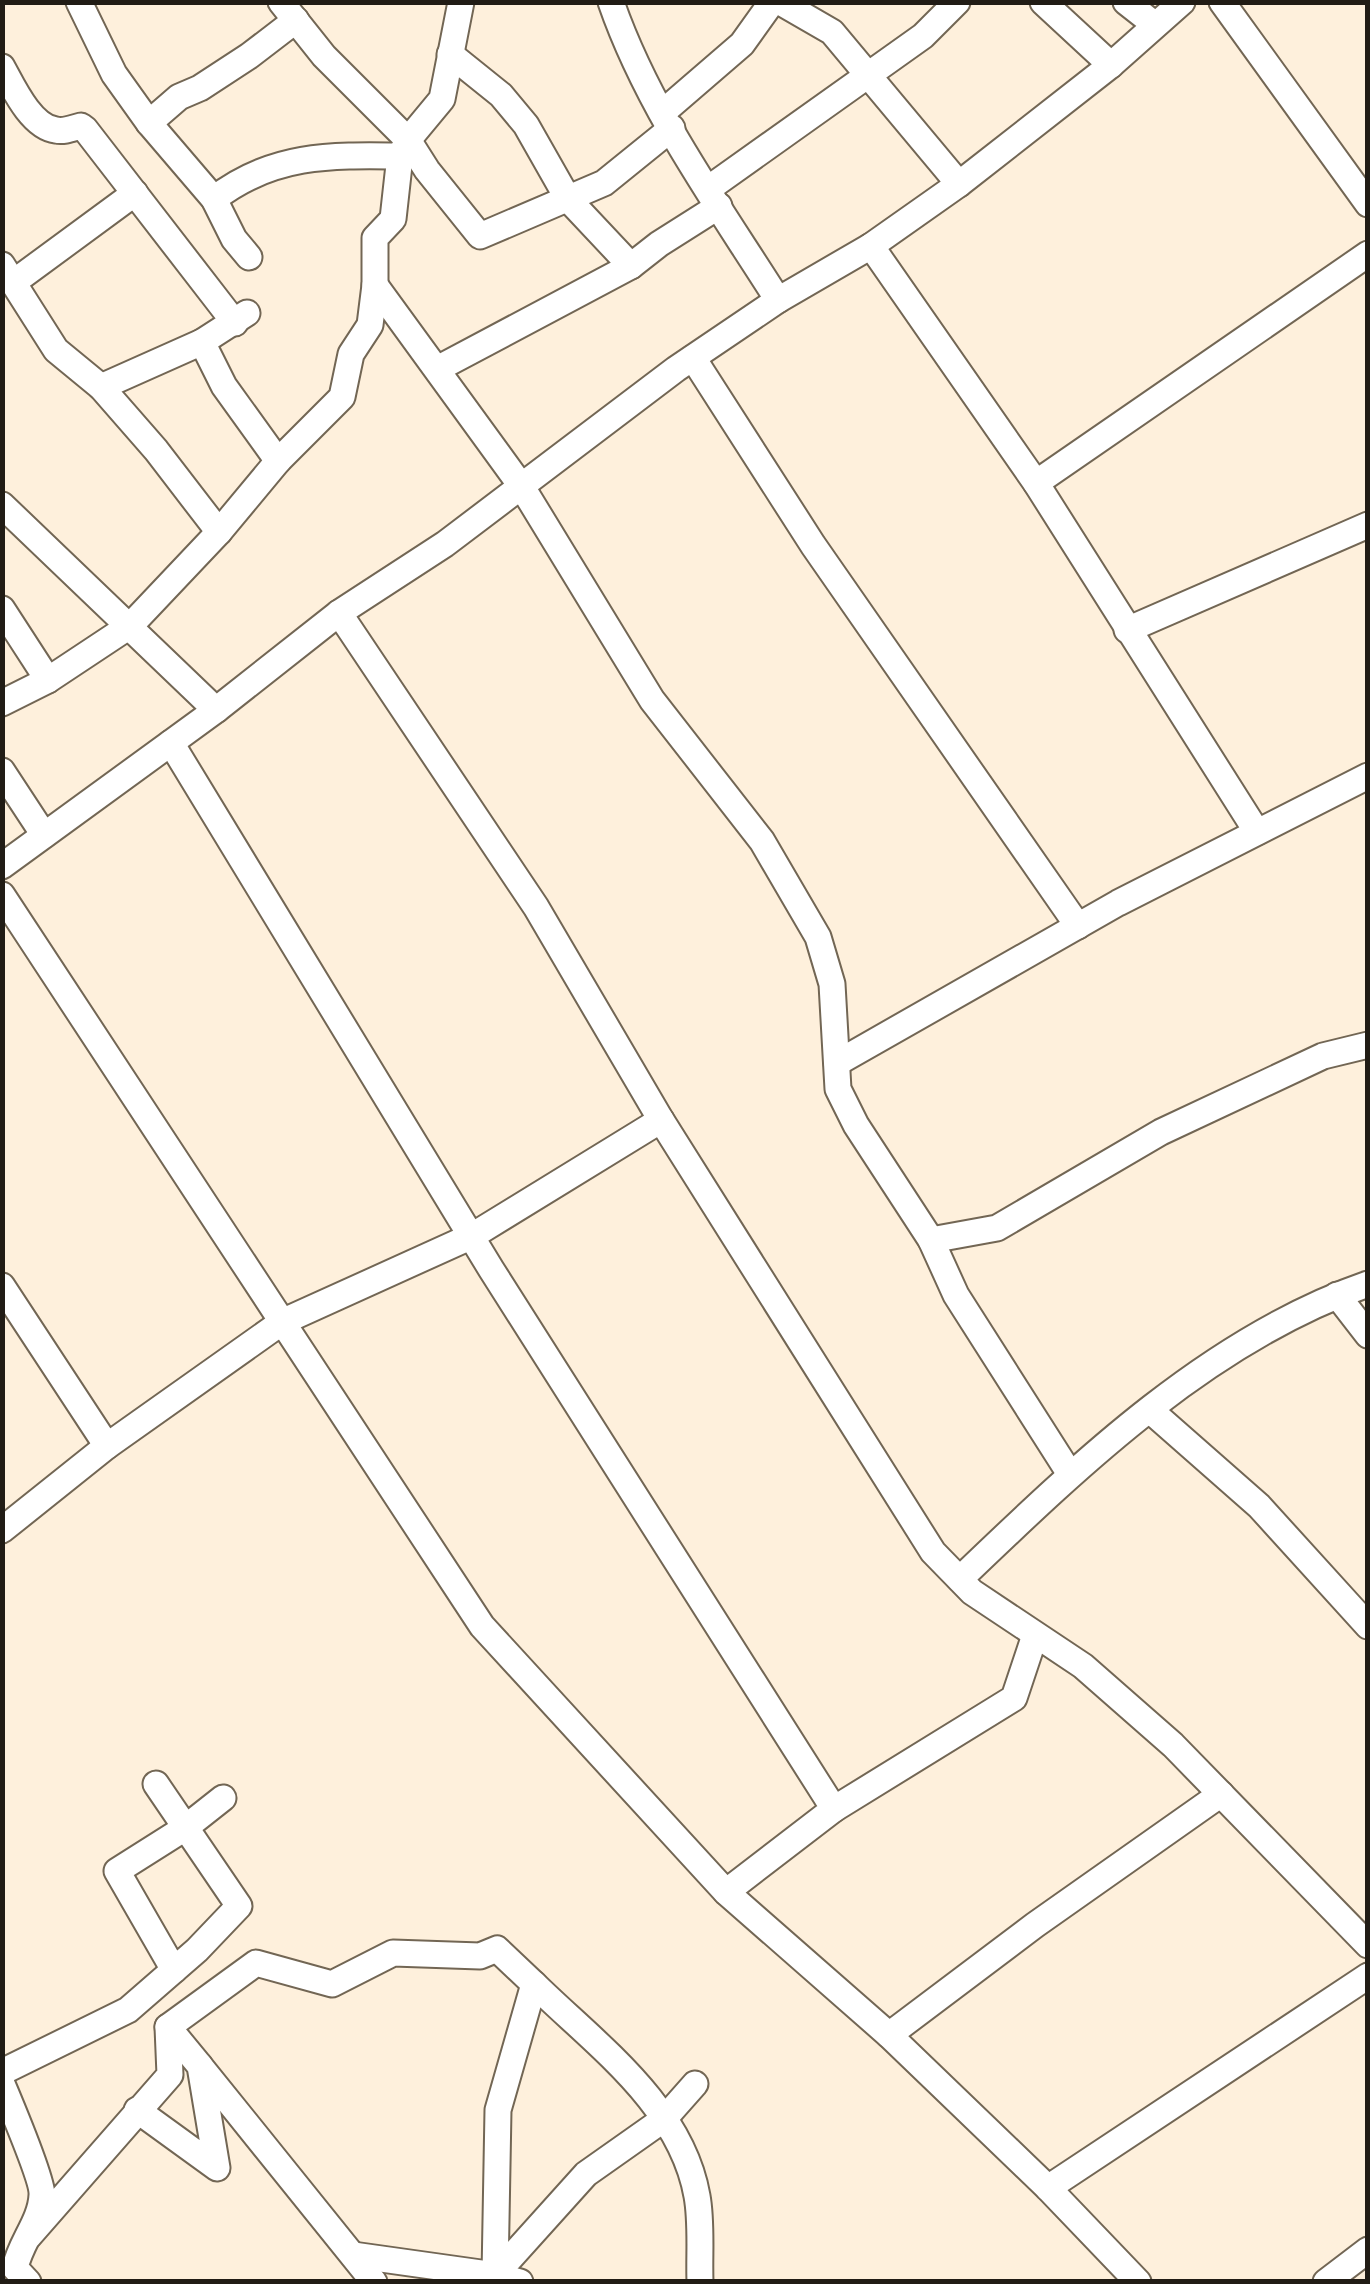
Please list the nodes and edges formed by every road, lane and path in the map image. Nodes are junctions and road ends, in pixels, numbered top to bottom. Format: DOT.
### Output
graph roads {
  1 [pos="79,2"];
  2 [pos="460,2"];
  3 [pos="611,2"];
  4 [pos="776,2"];
  5 [pos="956,2"];
  6 [pos="1043,2"];
  7 [pos="1126,2"];
  8 [pos="1182,2"];
  9 [pos="1222,2"];
  10 [pos="288,11"];
  11 [pos="1154,24"];
  12 [pos="450,54"];
  13 [pos="1111,65"];
  14 [pos="2,67"];
  15 [pos="870,73"];
  16 [pos="667,120"];
  17 [pos="149,123"];
  18 [pos="404,148"];
  19 [pos="958,184"];
  20 [pos="135,193"];
  21 [pos="214,198"];
  22 [pos="714,198"];
  23 [pos="568,200"];
  24 [pos="1368,204"];
  25 [pos="871,246"];
  26 [pos="1368,254"];
  27 [pos="249,257"];
  28 [pos="631,266"];
  29 [pos="8,273"];
  30 [pos="375,284"];
  31 [pos="778,300"];
  32 [pos="202,342"];
  33 [pos="693,358"];
  34 [pos="438,368"];
  35 [pos="101,388"];
  36 [pos="278,462"];
  37 [pos="1036,483"];
  38 [pos="522,488"];
  39 [pos="2,505"];
  40 [pos="1368,525"];
  41 [pos="219,532"];
  42 [pos="2,609"];
  43 [pos="338,614"];
  44 [pos="131,626"];
  45 [pos="1127,630"];
  46 [pos="48,680"];
  47 [pos="2,702"];
  48 [pos="216,710"];
  49 [pos="171,743"];
  50 [pos="2,772"];
  51 [pos="1368,776"];
  52 [pos="1256,832"];
  53 [pos="44,834"];
  54 [pos="2,866"];
  55 [pos="2,895"];
  56 [pos="1078,926"];
  57 [pos="1368,1045"];
  58 [pos="838,1063"];
  59 [pos="661,1120"];
  60 [pos="472,1236"];
  61 [pos="931,1240"];
  62 [pos="1368,1284"];
  63 [pos="2,1286"];
  64 [pos="1338,1294"];
  65 [pos="282,1322"];
  66 [pos="1368,1335"];
  67 [pos="1150,1411"];
  68 [pos="107,1446"];
  69 [pos="1070,1474"];
  70 [pos="2,1530"];
  71 [pos="960,1580"];
  72 [pos="1368,1626"];
  73 [pos="1035,1635"];
  74 [pos="156,1784"];
  75 [pos="1221,1794"];
  76 [pos="224,1798"];
  77 [pos="834,1810"];
  78 [pos="185,1828"];
  79 [pos="726,1892"];
  80 [pos="1368,1946"];
  81 [pos="174,1970"];
  82 [pos="1368,1976"];
  83 [pos="534,1984"];
  84 [pos="168,2027"];
  85 [pos="888,2035"];
  86 [pos="200,2066"];
  87 [pos="2,2072"];
  88 [pos="2,2084"];
  89 [pos="696,2084"];
  90 [pos="137,2110"];
  91 [pos="664,2119"];
  92 [pos="1048,2188"];
  93 [pos="17,2249"];
  94 [pos="1368,2250"];
  95 [pos="354,2255"];
  96 [pos="1343,2277"];
  97 [pos="508,2278"];
  98 [pos="28,2282"];
  99 [pos="374,2282"];
  100 [pos="700,2282"];
  101 [pos="1138,2282"];
  1 -- 17 [label="street"];
  2 -- 12 [label="street"];
  3 -- 16 [label="street"];
  4 -- 15 [label="street"];
  4 -- 16 [label="street"];
  5 -- 15 [label="street"];
  6 -- 13 [label="street"];
  7 -- 11 [label="street"];
  8 -- 11 [label="street"];
  9 -- 24 [label="street"];
  10 -- 17 [label="street"];
  10 -- 18 [label="street"];
  11 -- 13 [label="street"];
  12 -- 18 [label="street"];
  12 -- 23 [label="street"];
  13 -- 19 [label="street"];
  14 -- 20 [label="street"];
  15 -- 19 [label="street"];
  15 -- 22 [label="street"];
  16 -- 22 [label="street"];
  16 -- 23 [label="street"];
  17 -- 21 [label="street"];
  18 -- 21 [label="street"];
  18 -- 23 [label="street"];
  18 -- 30 [label="street"];
  19 -- 25 [label="street"];
  20 -- 29 [label="street"];
  20 -- 32 [label="street"];
  21 -- 27 [label="street"];
  22 -- 28 [label="street"];
  22 -- 31 [label="street"];
  23 -- 28 [label="street"];
  25 -- 31 [label="street"];
  25 -- 37 [label="street"];
  26 -- 37 [label="street"];
  28 -- 34 [label="street"];
  29 -- 35 [label="street"];
  30 -- 34 [label="street"];
  30 -- 36 [label="street"];
  31 -- 33 [label="street"];
  32 -- 35 [label="street"];
  32 -- 36 [label="street"];
  33 -- 38 [label="street"];
  33 -- 56 [label="street"];
  34 -- 38 [label="street"];
  35 -- 41 [label="street"];
  36 -- 41 [label="street"];
  37 -- 45 [label="street"];
  38 -- 43 [label="street"];
  38 -- 58 [label="street"];
  39 -- 44 [label="street"];
  40 -- 45 [label="street"];
  41 -- 44 [label="street"];
  42 -- 46 [label="street"];
  43 -- 48 [label="street"];
  43 -- 59 [label="street"];
  44 -- 46 [label="street"];
  44 -- 48 [label="street"];
  45 -- 52 [label="street"];
  46 -- 47 [label="street"];
  48 -- 49 [label="street"];
  49 -- 53 [label="street"];
  49 -- 60 [label="street"];
  50 -- 53 [label="street"];
  51 -- 52 [label="street"];
  52 -- 56 [label="street"];
  53 -- 54 [label="street"];
  55 -- 65 [label="street"];
  56 -- 58 [label="street"];
  57 -- 61 [label="street"];
  58 -- 61 [label="street"];
  59 -- 60 [label="street"];
  59 -- 71 [label="street"];
  60 -- 65 [label="street"];
  60 -- 77 [label="street"];
  61 -- 69 [label="street"];
  62 -- 64 [label="street"];
  63 -- 68 [label="street"];
  64 -- 66 [label="street"];
  64 -- 67 [label="street"];
  65 -- 68 [label="street"];
  65 -- 79 [label="street"];
  67 -- 69 [label="street"];
  67 -- 72 [label="street"];
  68 -- 70 [label="street"];
  69 -- 71 [label="street"];
  71 -- 73 [label="street"];
  73 -- 75 [label="street"];
  73 -- 77 [label="street"];
  74 -- 78 [label="street"];
  75 -- 80 [label="street"];
  75 -- 85 [label="street"];
  76 -- 78 [label="street"];
  77 -- 79 [label="street"];
  78 -- 81 [label="street"];
  78 -- 81 [label="street"];
  79 -- 85 [label="street"];
  81 -- 87 [label="street"];
  82 -- 92 [label="street"];
  83 -- 84 [label="street"];
  83 -- 91 [label="street"];
  83 -- 97 [label="street"];
  84 -- 86 [label="street"];
  84 -- 90 [label="street"];
  85 -- 92 [label="street"];
  86 -- 90 [label="street"];
  86 -- 95 [label="street"];
  88 -- 93 [label="street"];
  89 -- 91 [label="street"];
  90 -- 93 [label="street"];
  91 -- 97 [label="street"];
  91 -- 100 [label="street"];
  92 -- 101 [label="street"];
  93 -- 98 [label="street"];
  94 -- 96 [label="street"];
  95 -- 97 [label="street"];
  95 -- 99 [label="street"];
}
